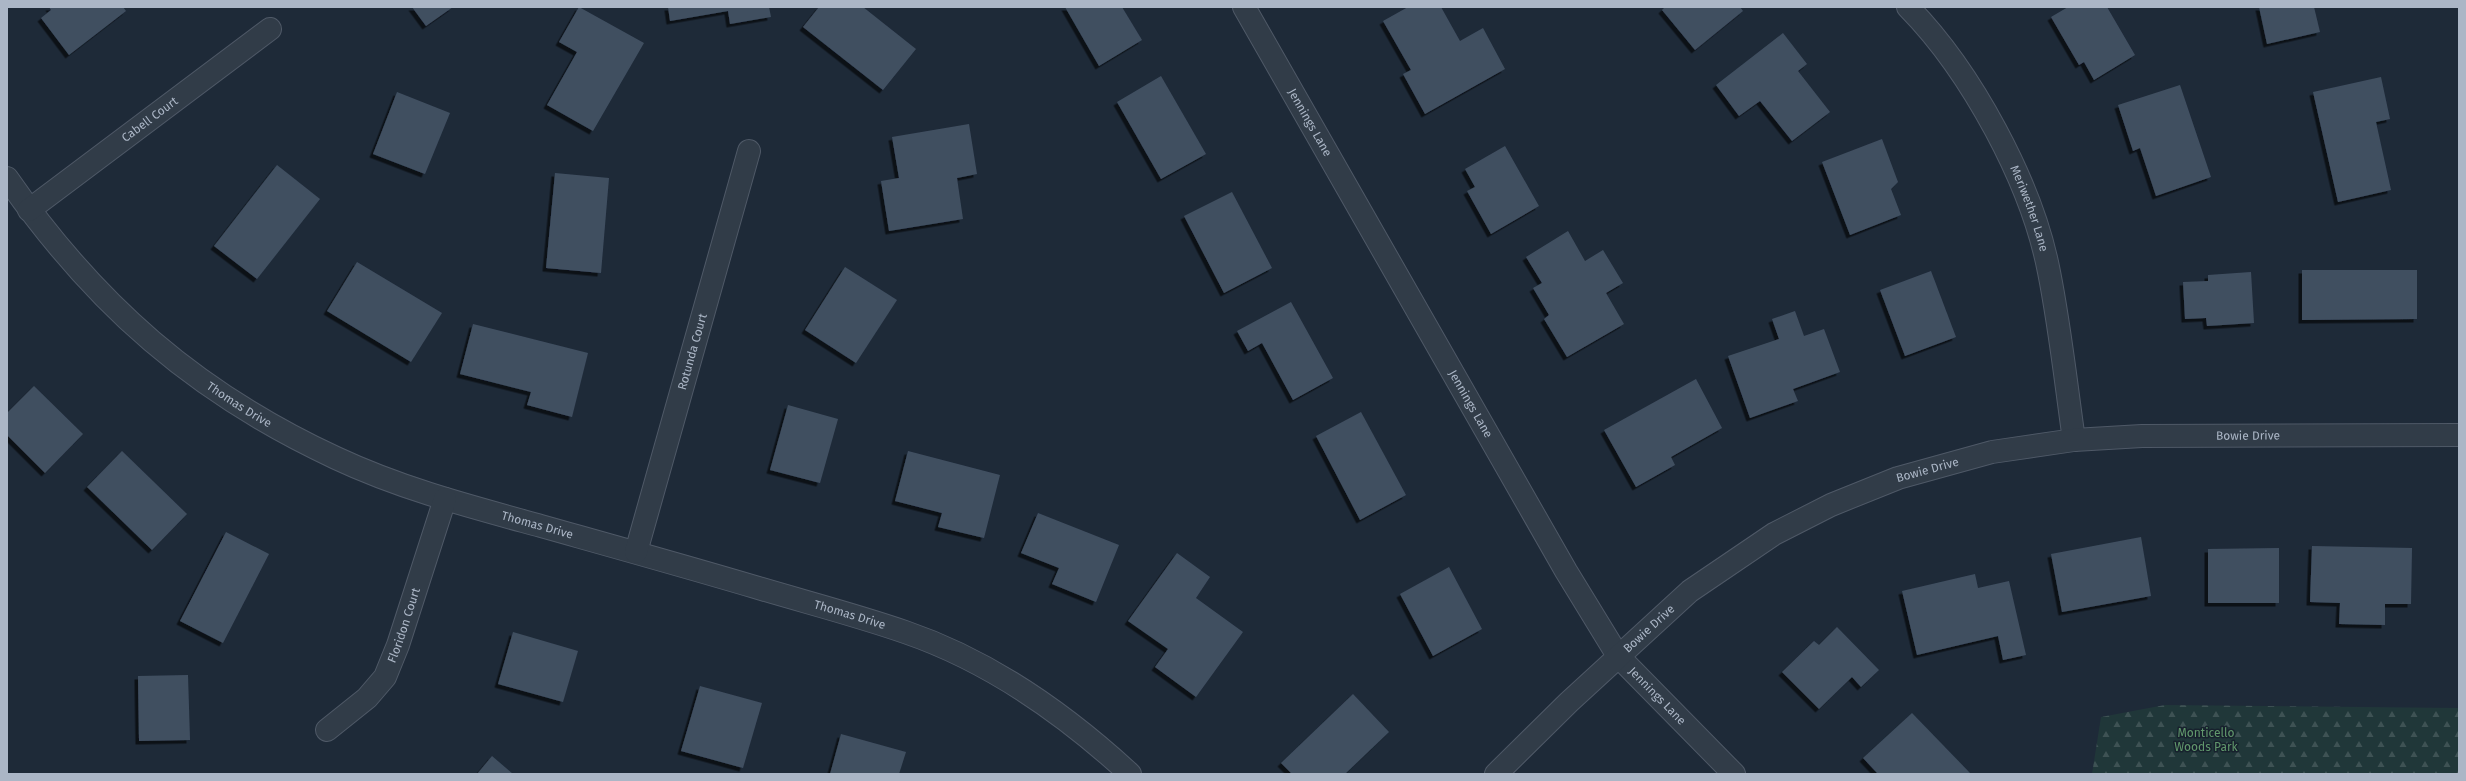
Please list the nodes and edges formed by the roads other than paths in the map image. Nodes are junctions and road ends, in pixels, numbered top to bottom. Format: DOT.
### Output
graph roads {
  1 [pos="1244,7"];
  2 [pos="1908,7"];
  3 [pos="270,29"];
  4 [pos="749,151"];
  5 [pos="7,178"];
  6 [pos="29,210"];
  7 [pos="2459,435"];
  8 [pos="2074,440"];
  9 [pos="445,499"];
  10 [pos="636,552"];
  11 [pos="1618,656"];
  12 [pos="327,730"];
  13 [pos="1130,774"];
  14 [pos="1496,774"];
  15 [pos="1734,774"];
  1 -- 11 [label="street, Jennings Lane"];
  2 -- 8 [label="street, Meriwether Lane"];
  3 -- 6 [label="street, Cabell Court"];
  4 -- 10 [label="street, Rotunda Court"];
  5 -- 6 [label="street, Thomas Drive"];
  6 -- 9 [label="street, Thomas Drive"];
  7 -- 8 [label="street, Bowie Drive"];
  8 -- 11 [label="street, Bowie Drive"];
  9 -- 10 [label="street, Thomas Drive"];
  9 -- 12 [label="street, Floridon Court"];
  10 -- 13 [label="street, Thomas Drive"];
  11 -- 14 [label="street, Bowie Drive"];
  11 -- 15 [label="street, Jennings Lane"];
}
